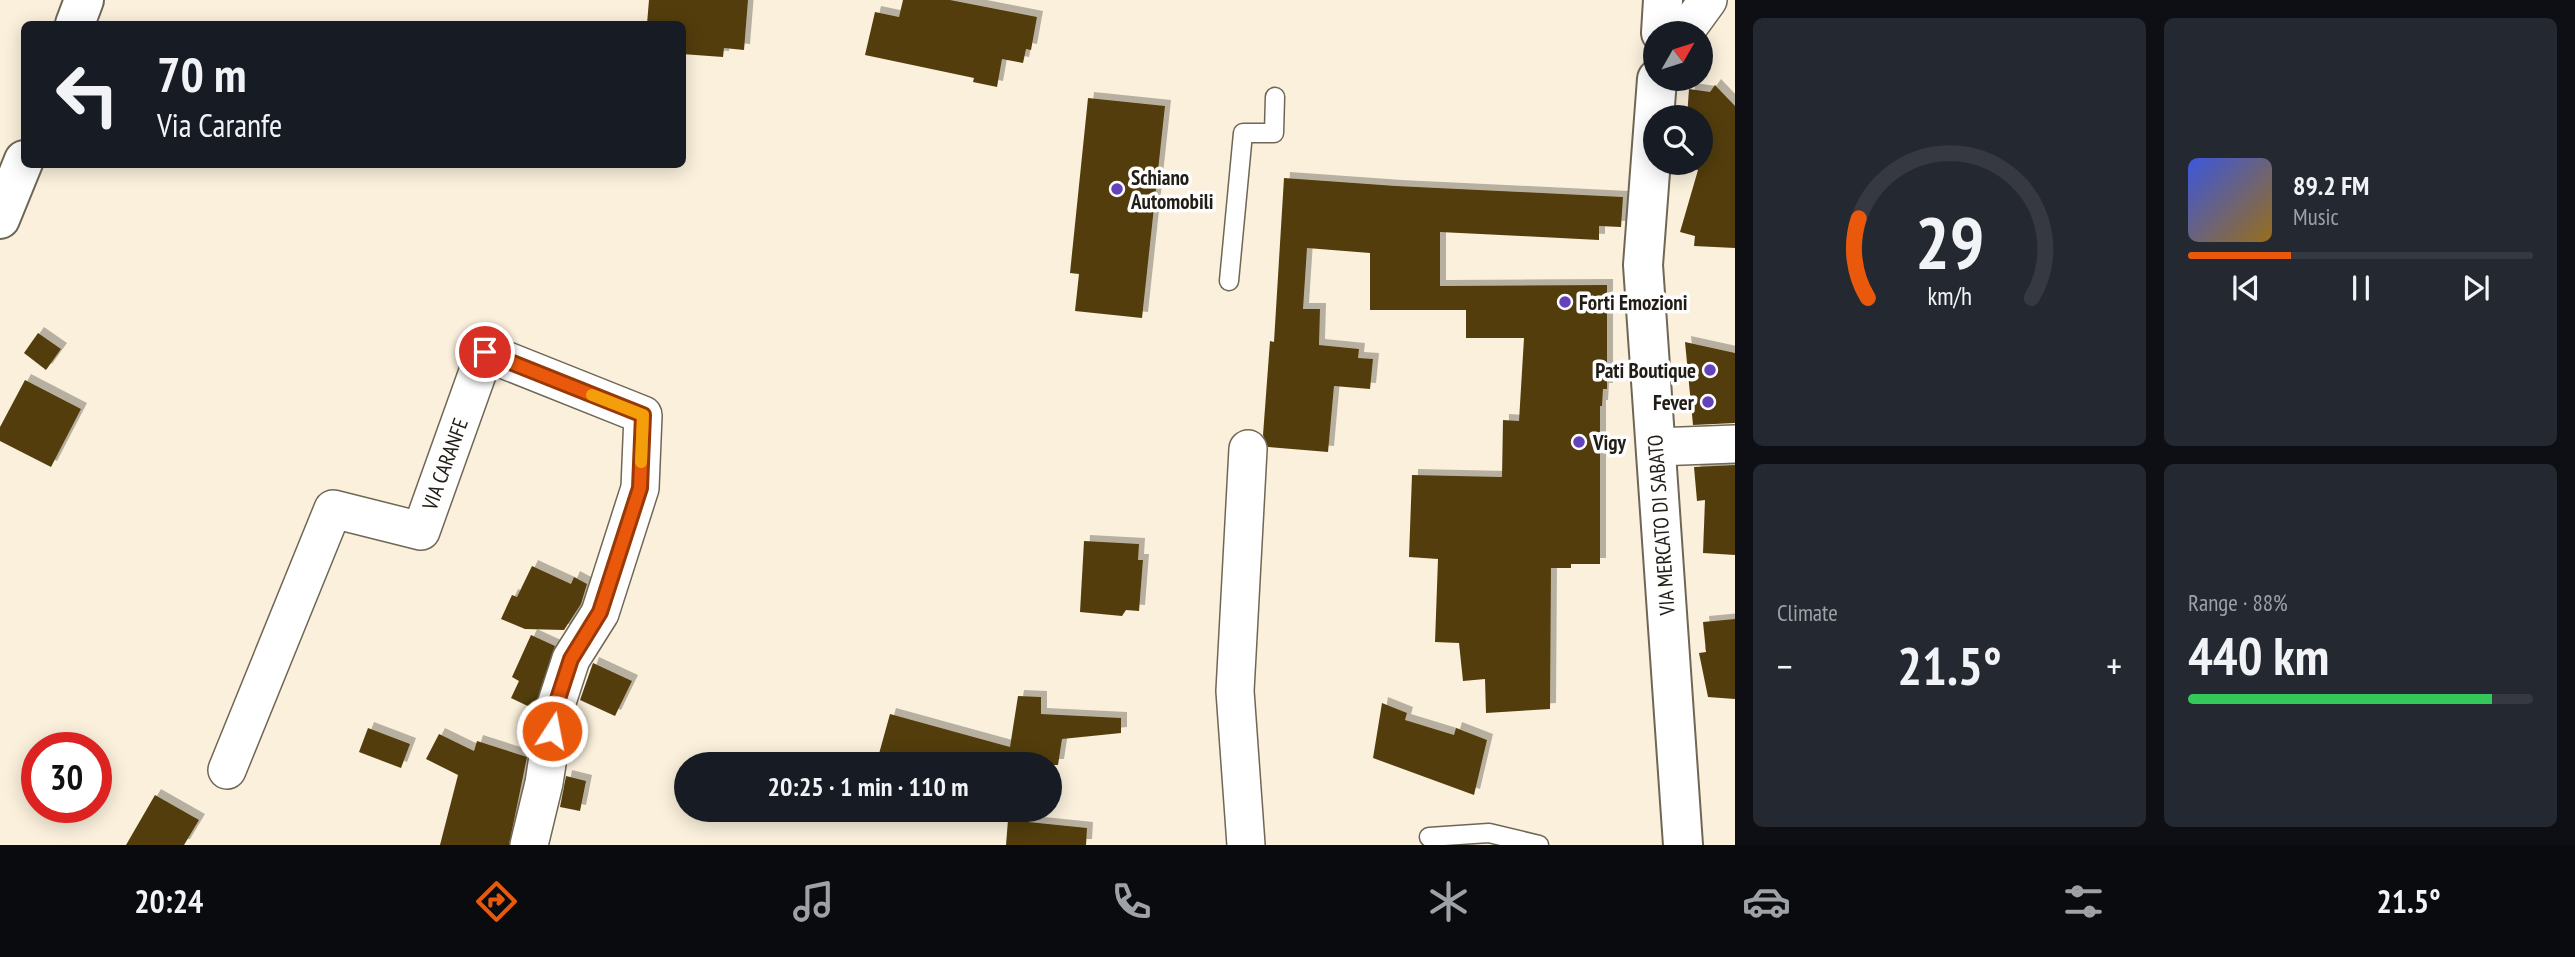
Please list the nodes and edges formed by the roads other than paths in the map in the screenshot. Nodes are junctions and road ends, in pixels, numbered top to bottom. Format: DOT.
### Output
graph roads {
  1 [pos="84,0"];
  2 [pos="1663,0"];
  3 [pos="1708,0"];
  4 [pos="76,21"];
  5 [pos="1662,21"];
  6 [pos="1693,21"];
  7 [pos="1656,91"];
  8 [pos="1275,97"];
  9 [pos="21,167"];
  10 [pos="0,219"];
  11 [pos="1228,281"];
  12 [pos="1735,443"];
  13 [pos="1656,447"];
  14 [pos="1248,449"];
  15 [pos="227,770"];
  16 [pos="1429,837"];
  17 [pos="529,845"];
  18 [pos="1246,845"];
  19 [pos="1539,845"];
  20 [pos="1683,845"];
  1 -- 4 [label="street"];
  2 -- 5 [label="street"];
  3 -- 6 [label="street"];
  7 -- 13 [label="street, VIA MERCATO DI SABATO"];
  8 -- 11 [label="lane"];
  9 -- 10 [label="street"];
  12 -- 13 [label="street"];
  13 -- 20 [label="street, VIA MERCATO DI SABATO"];
  14 -- 18 [label="street"];
  15 -- 17 [label="street, VIA CARANFE"];
  16 -- 19 [label="lane"];
}
